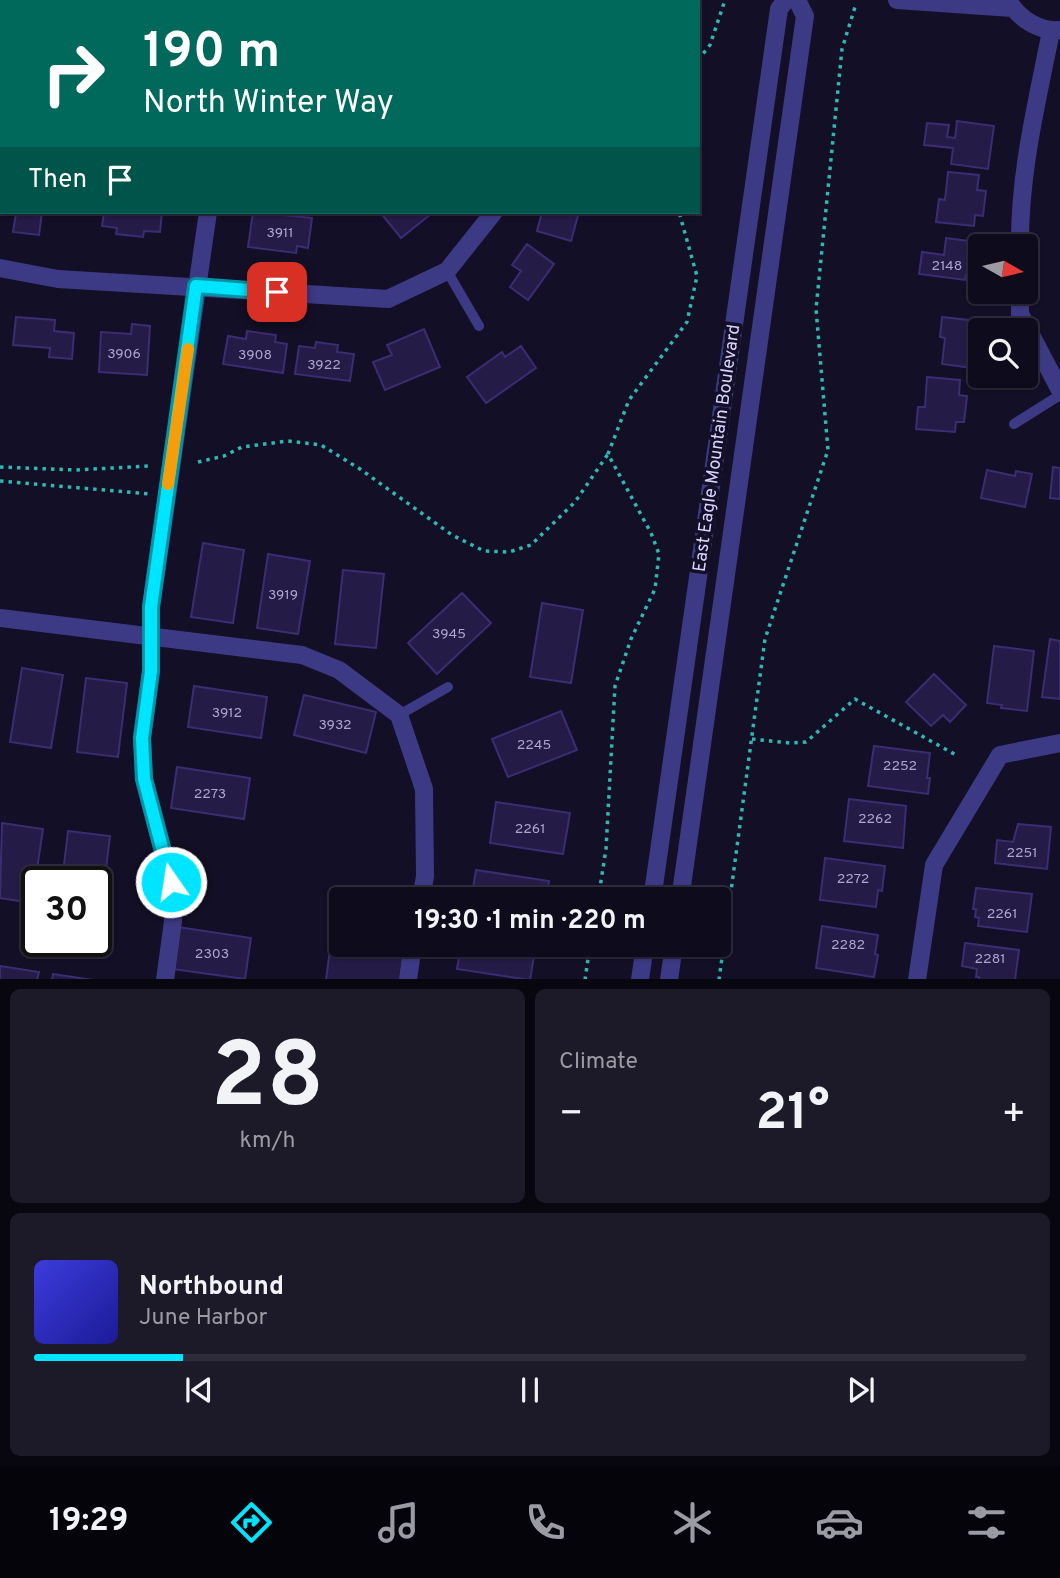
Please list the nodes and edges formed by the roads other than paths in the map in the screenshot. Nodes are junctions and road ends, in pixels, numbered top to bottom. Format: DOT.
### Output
graph roads {
  1 [pos="786,0"];
  2 [pos="797,0"];
  3 [pos="897,0"];
  4 [pos="1010,4"];
  5 [pos="1055,31"];
  6 [pos="208,214"];
  7 [pos="492,214"];
  8 [pos="1020,234"];
  9 [pos="0,268"];
  10 [pos="447,271"];
  11 [pos="196,286"];
  12 [pos="1020,304"];
  13 [pos="479,326"];
  14 [pos="1060,390"];
  15 [pos="1060,395"];
  16 [pos="1014,424"];
  17 [pos="0,618"];
  18 [pos="153,636"];
  19 [pos="448,687"];
  20 [pos="399,715"];
  21 [pos="1060,743"];
  22 [pos="423,887"];
  23 [pos="654,887"];
  24 [pos="682,887"];
  25 [pos="411,957"];
  26 [pos="643,957"];
  27 [pos="672,957"];
  28 [pos="165,979"];
  29 [pos="408,979"];
  30 [pos="640,979"];
  31 [pos="669,979"];
  32 [pos="917,979"];
  1 -- 23 [label="street, East Eagle Mountain Boulevard"];
  2 -- 24 [label="street, East Eagle Mountain Boulevard"];
  3 -- 4 [label="street"];
  4 -- 5 [label="street"];
  5 -- 8 [label="street"];
  6 -- 11 [label="street"];
  7 -- 10 [label="street"];
  9 -- 11 [label="street"];
  10 -- 11 [label="street"];
  10 -- 13 [label="lane"];
  11 -- 18 [label="street"];
  12 -- 14 [label="street"];
  15 -- 16 [label="lane"];
  17 -- 18 [label="street"];
  18 -- 20 [label="street"];
  18 -- 28 [label="street"];
  19 -- 20 [label="lane"];
  20 -- 22 [label="street"];
  21 -- 32 [label="street"];
  25 -- 29 [label="street"];
  26 -- 30 [label="street"];
  27 -- 31 [label="street"];
}
